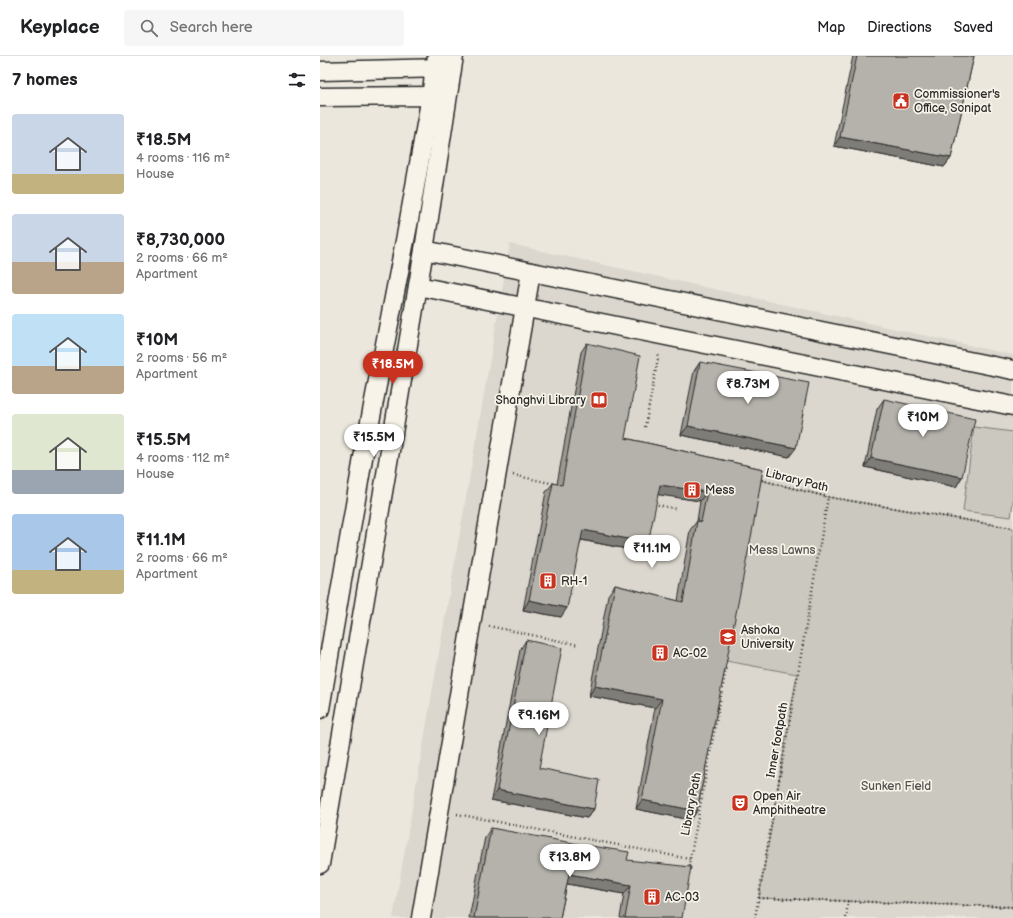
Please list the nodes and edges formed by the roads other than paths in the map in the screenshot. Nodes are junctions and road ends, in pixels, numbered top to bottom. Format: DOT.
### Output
graph roads {
  1 [pos="436,62"];
  2 [pos="453,62"];
  3 [pos="320,71"];
  4 [pos="320,97"];
  5 [pos="439,97"];
  6 [pos="424,250"];
  7 [pos="531,272"];
  8 [pos="418,286"];
  9 [pos="525,307"];
  10 [pos="1013,370"];
  11 [pos="1013,406"];
  12 [pos="320,709"];
  13 [pos="320,864"];
  14 [pos="421,918"];
  1 -- 2 [label="street"];
  1 -- 3 [label="street"];
  1 -- 5 [label="street"];
  2 -- 5 [label="street"];
  4 -- 5 [label="street"];
  5 -- 6 [label="street"];
  5 -- 12 [label="street"];
  6 -- 7 [label="street"];
  6 -- 8 [label="street"];
  7 -- 9 [label="street"];
  7 -- 10 [label="street"];
  8 -- 9 [label="street"];
  8 -- 13 [label="street"];
  9 -- 11 [label="street"];
  9 -- 14 [label="street"];
}
